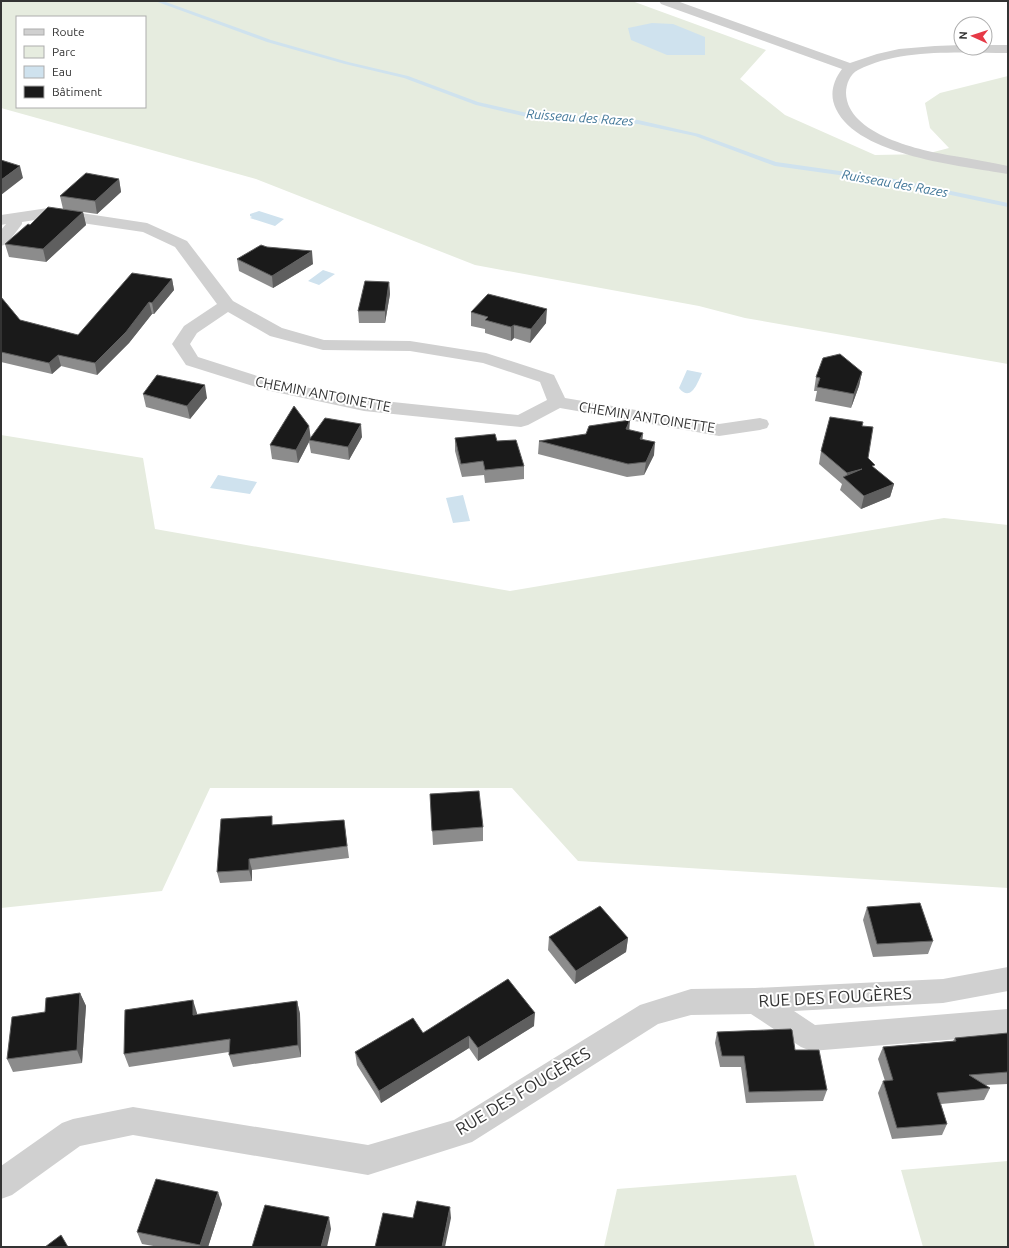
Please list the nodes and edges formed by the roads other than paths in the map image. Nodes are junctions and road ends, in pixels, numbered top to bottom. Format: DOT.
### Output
graph roads {
  1 [pos="665,1"];
  2 [pos="1008,49"];
  3 [pos="851,68"];
  4 [pos="1008,170"];
  5 [pos="8,219"];
  6 [pos="1,241"];
  7 [pos="227,305"];
  8 [pos="557,402"];
  9 [pos="760,424"];
  10 [pos="1008,979"];
  11 [pos="755,1001"];
  12 [pos="1008,1022"];
  13 [pos="1,1184"];
  1 -- 3 [label="street"];
  2 -- 3 [label="street"];
  3 -- 4 [label="street"];
  5 -- 6 [label="street"];
  5 -- 7 [label="street"];
  7 -- 8 [label="street"];
  7 -- 8 [label="street, CHEMIN ANTOINETTE"];
  8 -- 9 [label="street, CHEMIN ANTOINETTE"];
  10 -- 11 [label="street, RUE DES FOUGÈRES"];
  11 -- 12 [label="street"];
  11 -- 13 [label="street, RUE DES FOUGÈRES"];
}
